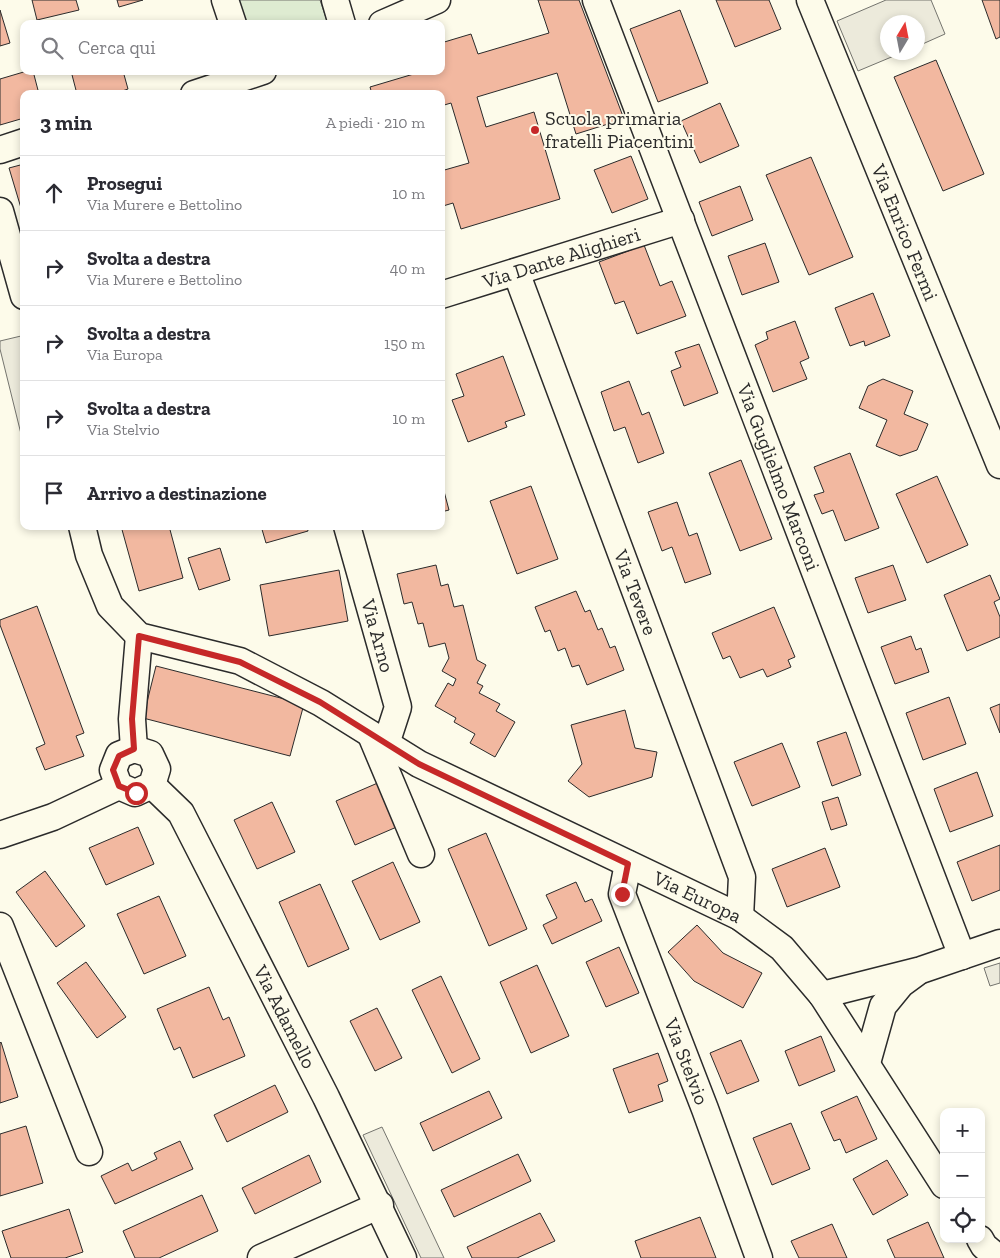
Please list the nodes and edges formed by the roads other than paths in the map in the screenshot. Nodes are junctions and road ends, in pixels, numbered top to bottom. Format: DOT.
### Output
graph roads {
  1 [pos="225,0"];
  2 [pos="335,0"];
  3 [pos="437,0"];
  4 [pos="596,0"];
  5 [pos="810,0"];
  6 [pos="231,20"];
  7 [pos="341,20"];
  8 [pos="391,20"];
  9 [pos="247,75"];
  10 [pos="205,90"];
  11 [pos="20,143"];
  12 [pos="0,150"];
  13 [pos="0,211"];
  14 [pos="681,220"];
  15 [pos="516,272"];
  16 [pos="20,282"];
  17 [pos="445,294"];
  18 [pos="1000,465"];
  19 [pos="83,530"];
  20 [pos="348,530"];
  21 [pos="139,636"];
  22 [pos="379,739"];
  23 [pos="134,749"];
  24 [pos="152,785"];
  25 [pos="119,786"];
  26 [pos="0,835"];
  27 [pos="421,854"];
  28 [pos="628,864"];
  29 [pos="740,917"];
  30 [pos="0,926"];
  31 [pos="1000,943"];
  32 [pos="962,956"];
  33 [pos="921,970"];
  34 [pos="822,995"];
  35 [pos="867,1063"];
  36 [pos="89,1152"];
  37 [pos="940,1179"];
  38 [pos="380,1205"];
  39 [pos="982,1243"];
  40 [pos="261,1258"];
  41 [pos="403,1258"];
  42 [pos="759,1258"];
  43 [pos="998,1258"];
  1 -- 6 [label="street"];
  2 -- 7 [label="street"];
  3 -- 8 [label="street"];
  4 -- 14 [label="street, Via Guglielmo Marconi"];
  5 -- 18 [label="street, Via Enrico Fermi"];
  9 -- 10 [label="street"];
  11 -- 12 [label="street"];
  13 -- 16 [label="street"];
  14 -- 15 [label="street, Via Dante Alighieri"];
  14 -- 32 [label="street, Via Guglielmo Marconi"];
  15 -- 17 [label="street, Via Dante Alighieri"];
  15 -- 29 [label="street, Via Tevere"];
  19 -- 21 [label="street"];
  20 -- 22 [label="street, Via Arno"];
  21 -- 22 [label="street, Via Europa"];
  21 -- 23 [label="street"];
  22 -- 27 [label="street"];
  22 -- 28 [label="street, Via Europa"];
  23 -- 24 [label="street"];
  23 -- 25 [label="street"];
  24 -- 25 [label="street"];
  24 -- 38 [label="street, Via Adamello"];
  25 -- 26 [label="street"];
  28 -- 29 [label="street, Via Europa"];
  28 -- 42 [label="street, Via Stelvio"];
  29 -- 34 [label="street, Via Europa"];
  30 -- 36 [label="street"];
  31 -- 32 [label="street"];
  32 -- 33 [label="street"];
  33 -- 34 [label="street"];
  33 -- 35 [label="street"];
  34 -- 35 [label="street, Via Europa"];
  35 -- 37 [label="street, Via Europa"];
  38 -- 40 [label="street"];
  38 -- 41 [label="street, Via Adamello"];
  39 -- 43 [label="street"];
}
